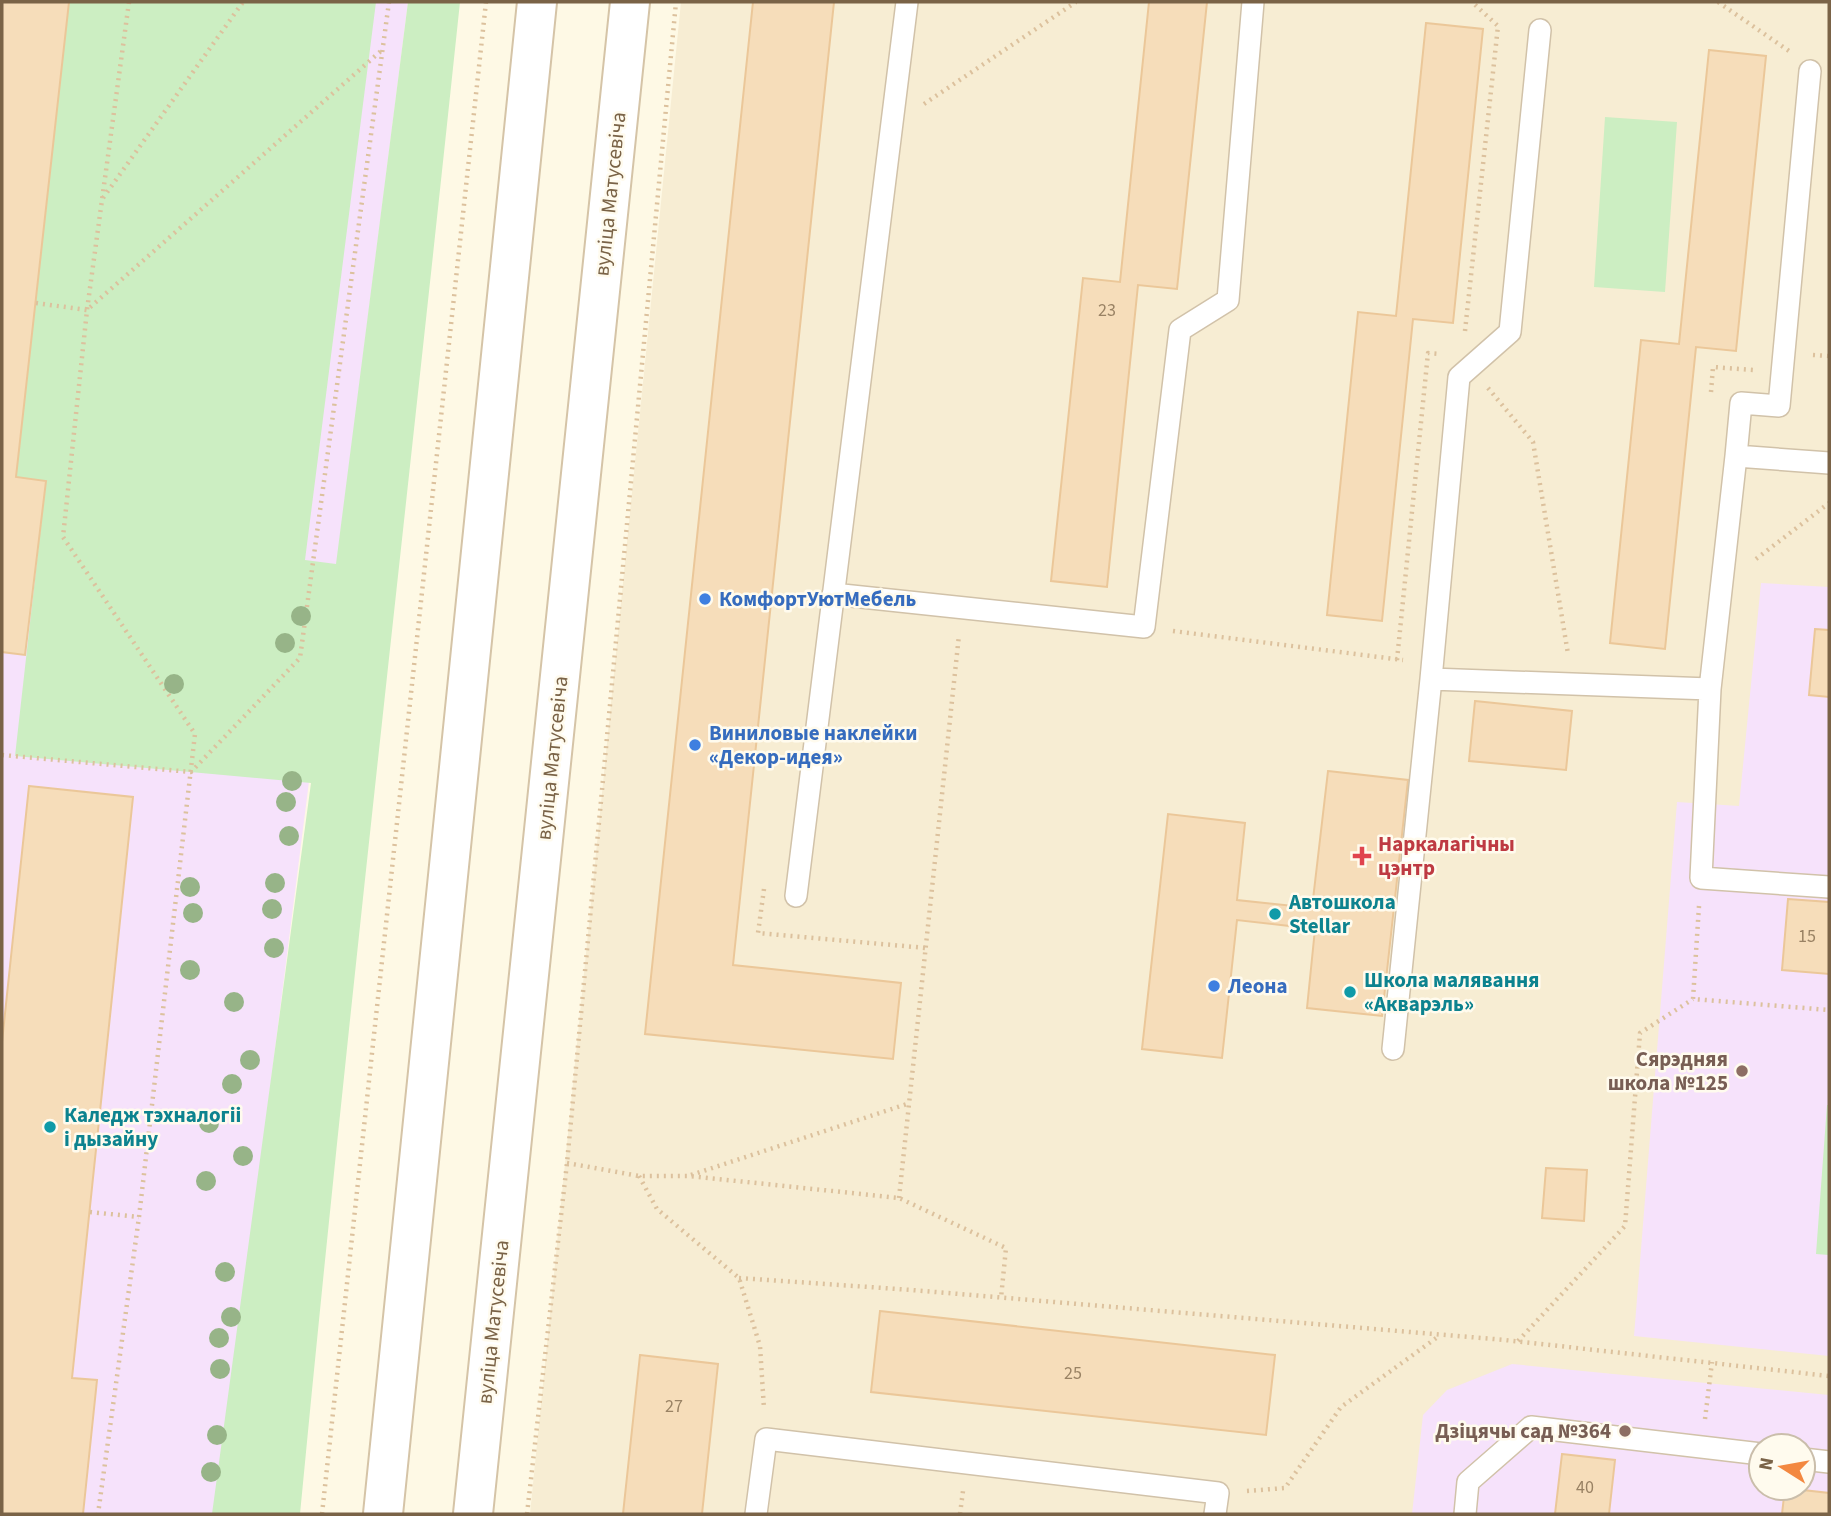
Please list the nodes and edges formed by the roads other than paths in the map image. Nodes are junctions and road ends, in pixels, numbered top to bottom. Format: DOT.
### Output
graph roads {
  1 [pos="537,2"];
  2 [pos="630,2"];
  3 [pos="907,2"];
  4 [pos="1253,2"];
  5 [pos="1540,30"];
  6 [pos="1811,71"];
  7 [pos="1736,456"];
  8 [pos="1829,463"];
  9 [pos="833,594"];
  10 [pos="1432,672"];
  11 [pos="1710,689"];
  12 [pos="1829,887"];
  13 [pos="796,896"];
  14 [pos="1393,1049"];
  15 [pos="1747,1452"];
  16 [pos="1217,1504"];
  17 [pos="383,1514"];
  18 [pos="473,1514"];
  19 [pos="756,1514"];
  20 [pos="1465,1514"];
  1 -- 17 [label="main road"];
  2 -- 18 [label="main road, вуліца Матусевіча"];
  3 -- 9 [label="lane"];
  4 -- 9 [label="lane"];
  5 -- 10 [label="lane"];
  6 -- 7 [label="lane"];
  7 -- 8 [label="lane"];
  7 -- 11 [label="lane"];
  9 -- 13 [label="lane"];
  10 -- 11 [label="lane"];
  10 -- 14 [label="lane"];
  11 -- 12 [label="lane"];
  15 -- 20 [label="lane"];
  16 -- 19 [label="lane"];
}
